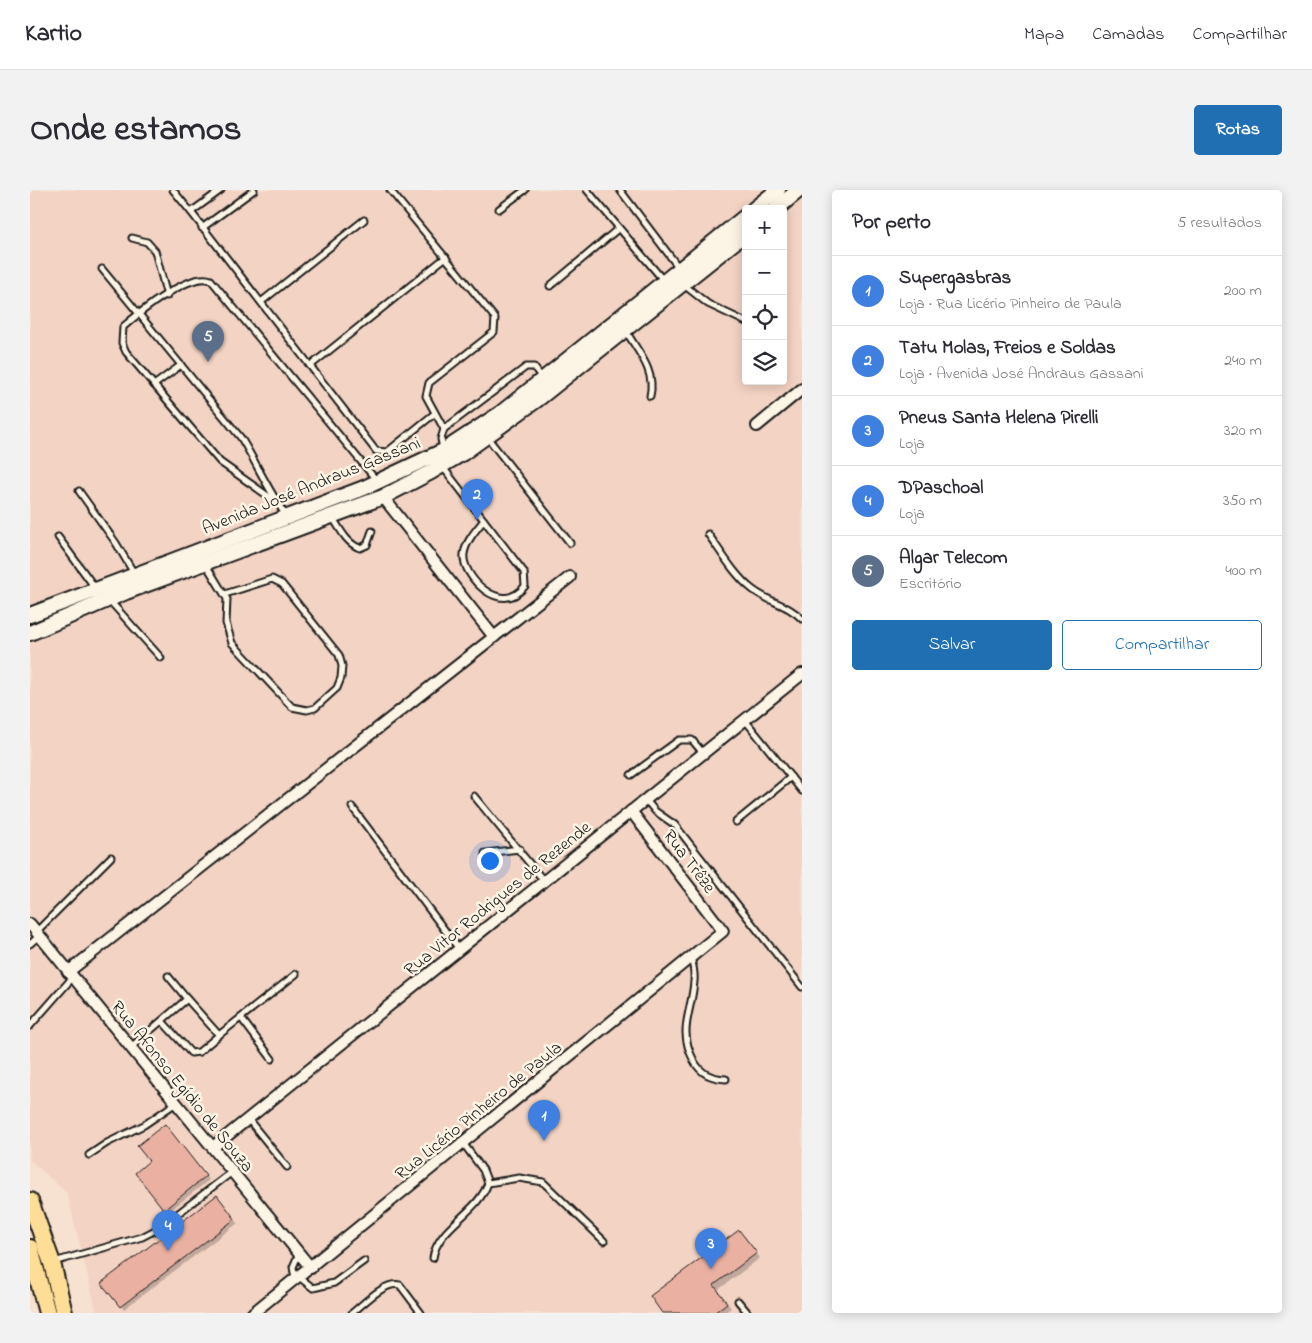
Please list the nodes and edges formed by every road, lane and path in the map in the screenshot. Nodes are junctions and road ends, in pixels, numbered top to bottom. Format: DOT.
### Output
graph roads {
  1 [pos="173,190"];
  2 [pos="221,190"];
  3 [pos="254,190"];
  4 [pos="390,190"];
  5 [pos="525,190"];
  6 [pos="587,190"];
  7 [pos="620,190"];
  8 [pos="778,190"];
  9 [pos="799,190"];
  10 [pos="759,205"];
  11 [pos="781,205"];
  12 [pos="499,209"];
  13 [pos="190,212"];
  14 [pos="364,220"];
  15 [pos="742,220"];
  16 [pos="202,228"];
  17 [pos="619,228"];
  18 [pos="742,236"];
  19 [pos="132,238"];
  20 [pos="446,257"];
  21 [pos="102,269"];
  22 [pos="673,280"];
  23 [pos="550,286"];
  24 [pos="166,296"];
  25 [pos="261,302"];
  26 [pos="138,313"];
  27 [pos="742,320"];
  28 [pos="624,328"];
  29 [pos="181,365"];
  30 [pos="310,366"];
  31 [pos="546,384"];
  32 [pos="154,385"];
  33 [pos="802,388"];
  34 [pos="650,396"];
  35 [pos="434,414"];
  36 [pos="757,426"];
  37 [pos="444,429"];
  38 [pos="486,436"];
  39 [pos="443,451"];
  40 [pos="442,466"];
  41 [pos="377,482"];
  42 [pos="79,491"];
  43 [pos="383,497"];
  44 [pos="275,501"];
  45 [pos="332,515"];
  46 [pos="282,519"];
  47 [pos="484,520"];
  48 [pos="372,532"];
  49 [pos="283,534"];
  50 [pos="708,534"];
  51 [pos="58,537"];
  52 [pos="570,543"];
  53 [pos="205,562"];
  54 [pos="135,575"];
  55 [pos="570,577"];
  56 [pos="124,586"];
  57 [pos="96,590"];
  58 [pos="225,594"];
  59 [pos="108,599"];
  60 [pos="30,615"];
  61 [pos="802,619"];
  62 [pos="30,633"];
  63 [pos="494,637"];
  64 [pos="161,658"];
  65 [pos="802,674"];
  66 [pos="745,720"];
  67 [pos="703,753"];
  68 [pos="631,775"];
  69 [pos="790,777"];
  70 [pos="802,791"];
  71 [pos="474,796"];
  72 [pos="645,799"];
  73 [pos="352,807"];
  74 [pos="631,811"];
  75 [pos="736,822"];
  76 [pos="520,849"];
  77 [pos="485,853"];
  78 [pos="110,857"];
  79 [pos="544,881"];
  80 [pos="35,931"];
  81 [pos="723,931"];
  82 [pos="30,944"];
  83 [pos="459,949"];
  84 [pos="691,957"];
  85 [pos="296,974"];
  86 [pos="71,975"];
  87 [pos="168,976"];
  88 [pos="802,987"];
  89 [pos="187,999"];
  90 [pos="241,1018"];
  91 [pos="162,1021"];
  92 [pos="30,1026"];
  93 [pos="219,1035"];
  94 [pos="131,1048"];
  95 [pos="272,1059"];
  96 [pos="726,1079"];
  97 [pos="176,1102"];
  98 [pos="248,1119"];
  99 [pos="463,1143"];
  100 [pos="213,1147"];
  101 [pos="89,1155"];
  102 [pos="287,1167"];
  103 [pos="233,1171"];
  104 [pos="488,1183"];
  105 [pos="30,1201"];
  106 [pos="604,1241"];
  107 [pos="30,1248"];
  108 [pos="300,1253"];
  109 [pos="433,1258"];
  110 [pos="364,1261"];
  111 [pos="52,1263"];
  112 [pos="36,1266"];
  113 [pos="311,1268"];
  114 [pos="298,1278"];
  115 [pos="738,1300"];
  116 [pos="46,1313"];
  117 [pos="64,1313"];
  118 [pos="253,1313"];
  119 [pos="352,1313"];
  120 [pos="421,1313"];
  121 [pos="748,1313"];
  1 -- 13 [label="lane"];
  2 -- 13 [label="lane"];
  3 -- 16 [label="lane"];
  4 -- 20 [label="lane"];
  5 -- 12 [label="lane"];
  6 -- 17 [label="lane"];
  7 -- 22 [label="lane"];
  8 -- 10 [label="main road"];
  9 -- 11 [label="main road"];
  13 -- 16 [label="lane"];
  14 -- 25 [label="lane"];
  15 -- 22 [label="main road, Avenida José Andraus Gassani"];
  16 -- 25 [label="lane"];
  17 -- 22 [label="lane"];
  17 -- 23 [label="lane"];
  18 -- 22 [label="main road, Avenida José Andraus Gassani"];
  19 -- 24 [label="lane"];
  20 -- 30 [label="lane"];
  20 -- 35 [label="lane"];
  21 -- 26 [label="lane"];
  22 -- 27 [label="lane"];
  22 -- 28 [label="main road, Avenida José Andraus Gassani"];
  22 -- 31 [label="main road, Avenida José Andraus Gassani"];
  24 -- 26 [label="lane"];
  24 -- 41 [label="lane"];
  25 -- 30 [label="lane"];
  26 -- 29 [label="lane"];
  26 -- 32 [label="lane"];
  28 -- 31 [label="main road, Avenida José Andraus Gassani"];
  28 -- 34 [label="lane"];
  29 -- 32 [label="lane"];
  29 -- 44 [label="lane"];
  30 -- 35 [label="lane"];
  31 -- 37 [label="lane"];
  31 -- 38 [label="main road, Avenida José Andraus Gassani"];
  31 -- 39 [label="main road, Avenida José Andraus Gassani"];
  32 -- 44 [label="lane"];
  33 -- 36 [label="street"];
  35 -- 37 [label="lane"];
  37 -- 39 [label="lane"];
  38 -- 40 [label="main road, Avenida José Andraus Gassani"];
  38 -- 52 [label="lane"];
  39 -- 41 [label="main road, Avenida José Andraus Gassani"];
  40 -- 43 [label="main road, Avenida José Andraus Gassani"];
  40 -- 47 [label="lane"];
  41 -- 46 [label="main road, Avenida José Andraus Gassani"];
  42 -- 54 [label="lane"];
  43 -- 45 [label="main road, Avenida José Andraus Gassani"];
  43 -- 63 [label="street"];
  44 -- 46 [label="lane"];
  45 -- 48 [label="lane"];
  45 -- 49 [label="main road, Avenida José Andraus Gassani"];
  46 -- 49 [label="main road"];
  46 -- 54 [label="main road, Avenida José Andraus Gassani"];
  47 -- 47 [label="lane"];
  49 -- 53 [label="main road, Avenida José Andraus Gassani"];
  50 -- 61 [label="lane"];
  51 -- 57 [label="lane"];
  53 -- 56 [label="main road, Avenida José Andraus Gassani"];
  53 -- 58 [label="lane"];
  54 -- 56 [label="main road, Avenida José Andraus Gassani"];
  55 -- 63 [label="street"];
  56 -- 57 [label="main road, Avenida José Andraus Gassani"];
  56 -- 59 [label="main road, Avenida José Andraus Gassani"];
  57 -- 60 [label="main road, Avenida José Andraus Gassani"];
  58 -- 58 [label="lane"];
  59 -- 62 [label="main road, Avenida José Andraus Gassani"];
  59 -- 64 [label="lane"];
  63 -- 86 [label="street"];
  65 -- 66 [label="street, Rua Vitor Rodrigues de Rezende"];
  66 -- 67 [label="street, Rua Vitor Rodrigues de Rezende"];
  66 -- 69 [label="lane"];
  67 -- 68 [label="lane"];
  67 -- 72 [label="street, Rua Vitor Rodrigues de Rezende"];
  69 -- 70 [label="lane"];
  69 -- 75 [label="lane"];
  71 -- 76 [label="lane"];
  72 -- 74 [label="street, Rua Vitor Rodrigues de Rezende"];
  72 -- 88 [label="lane"];
  73 -- 83 [label="lane"];
  74 -- 79 [label="street, Rua Vitor Rodrigues de Rezende"];
  74 -- 81 [label="street, Rua Trêze"];
  76 -- 77 [label="lane"];
  76 -- 79 [label="lane"];
  78 -- 80 [label="lane"];
  79 -- 83 [label="street, Rua Vitor Rodrigues de Rezende"];
  80 -- 82 [label="lane"];
  80 -- 86 [label="street, Rua Afonso Egídio de Souza"];
  81 -- 84 [label="street, Rua Licério Pinheiro de Paula"];
  83 -- 98 [label="street, Rua Vitor Rodrigues de Rezende"];
  84 -- 96 [label="lane"];
  84 -- 99 [label="street, Rua Licério Pinheiro de Paula"];
  85 -- 90 [label="lane"];
  86 -- 92 [label="lane"];
  86 -- 94 [label="street, Rua Afonso Egídio de Souza"];
  87 -- 89 [label="lane"];
  89 -- 91 [label="lane"];
  89 -- 93 [label="lane"];
  90 -- 93 [label="lane"];
  90 -- 95 [label="lane"];
  91 -- 93 [label="lane"];
  91 -- 94 [label="lane"];
  94 -- 97 [label="street, Rua Afonso Egídio de Souza"];
  97 -- 100 [label="street, Rua Afonso Egídio de Souza"];
  97 -- 101 [label="lane"];
  98 -- 100 [label="street, Rua Vitor Rodrigues de Rezende"];
  98 -- 102 [label="lane"];
  99 -- 104 [label="lane"];
  99 -- 113 [label="street, Rua Licério Pinheiro de Paula"];
  100 -- 103 [label="street, Rua Afonso Egídio de Souza"];
  103 -- 108 [label="street, Rua Afonso Egídio de Souza"];
  103 -- 111 [label="lane"];
  104 -- 106 [label="lane"];
  104 -- 109 [label="lane"];
  105 -- 111 [label="main road"];
  107 -- 112 [label="main road"];
  108 -- 113 [label="street, Rua Afonso Egídio de Souza"];
  108 -- 114 [label="lane"];
  110 -- 114 [label="lane"];
  111 -- 112 [label="main road"];
  111 -- 117 [label="main road"];
  112 -- 116 [label="main road"];
  113 -- 114 [label="street, Rua Licério Pinheiro de Paula"];
  114 -- 118 [label="street, Rua Licério Pinheiro de Paula"];
  115 -- 121 [label="lane"];
  119 -- 120 [label="lane"];
}
